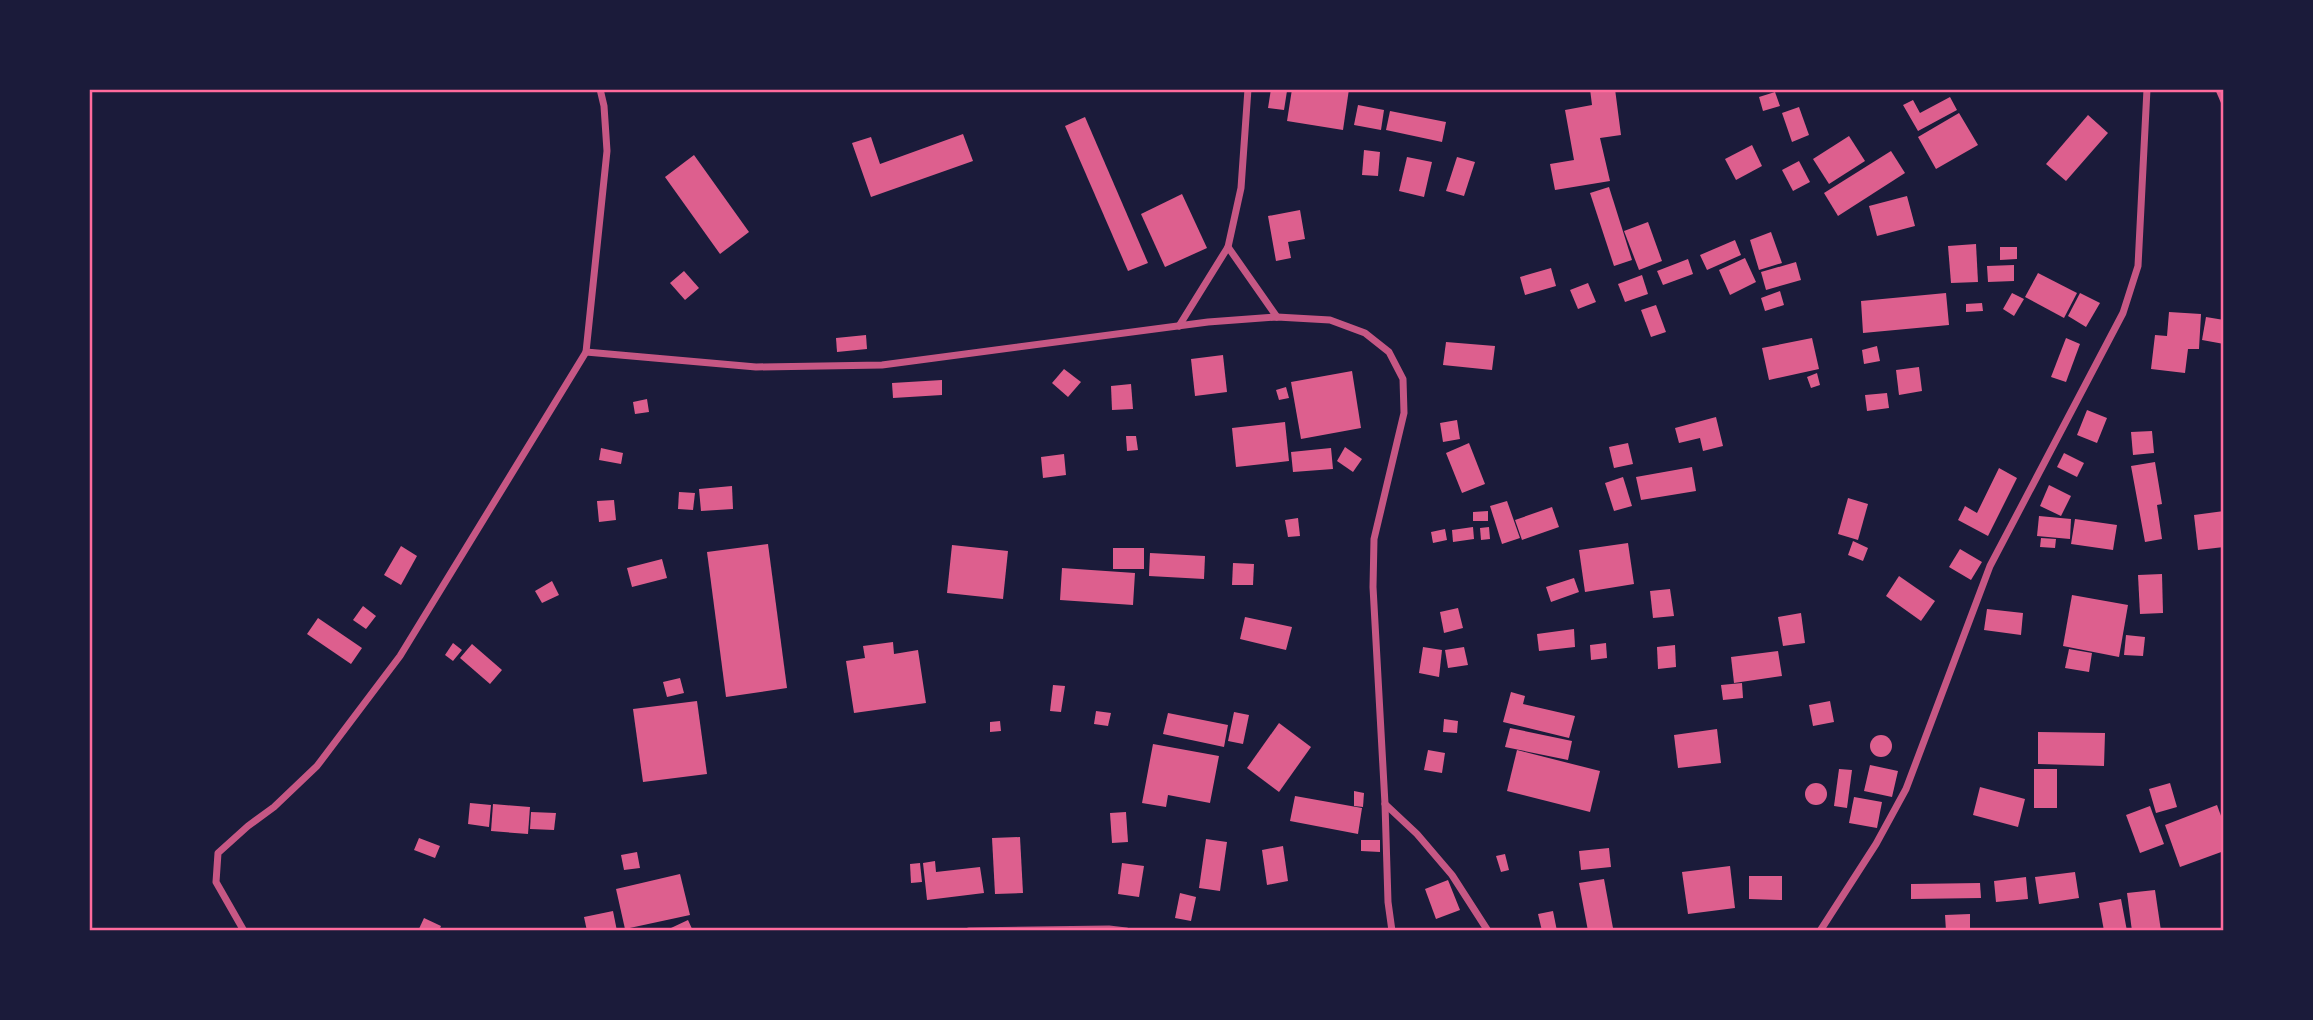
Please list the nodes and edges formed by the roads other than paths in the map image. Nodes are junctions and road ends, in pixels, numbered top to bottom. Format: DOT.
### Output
graph roads {
  1 [pos="600,89"];
  2 [pos="1248,89"];
  3 [pos="2147,89"];
  4 [pos="1228,247"];
  5 [pos="1277,317"];
  6 [pos="1179,326"];
  7 [pos="586,352"];
  8 [pos="1385,804"];
  9 [pos="1108,930"];
  10 [pos="244,931"];
  11 [pos="968,931"];
  12 [pos="1126,931"];
  13 [pos="1392,931"];
  14 [pos="1488,931"];
  15 [pos="1820,931"];
  1 -- 7 [label="street"];
  2 -- 4 [label="street"];
  3 -- 15 [label="street"];
  4 -- 5 [label="street"];
  4 -- 6 [label="street"];
  5 -- 6 [label="street"];
  5 -- 8 [label="street"];
  6 -- 7 [label="street"];
  7 -- 10 [label="street"];
  8 -- 13 [label="street"];
  8 -- 14 [label="street"];
  9 -- 11 [label="street"];
  9 -- 12 [label="street"];
}
